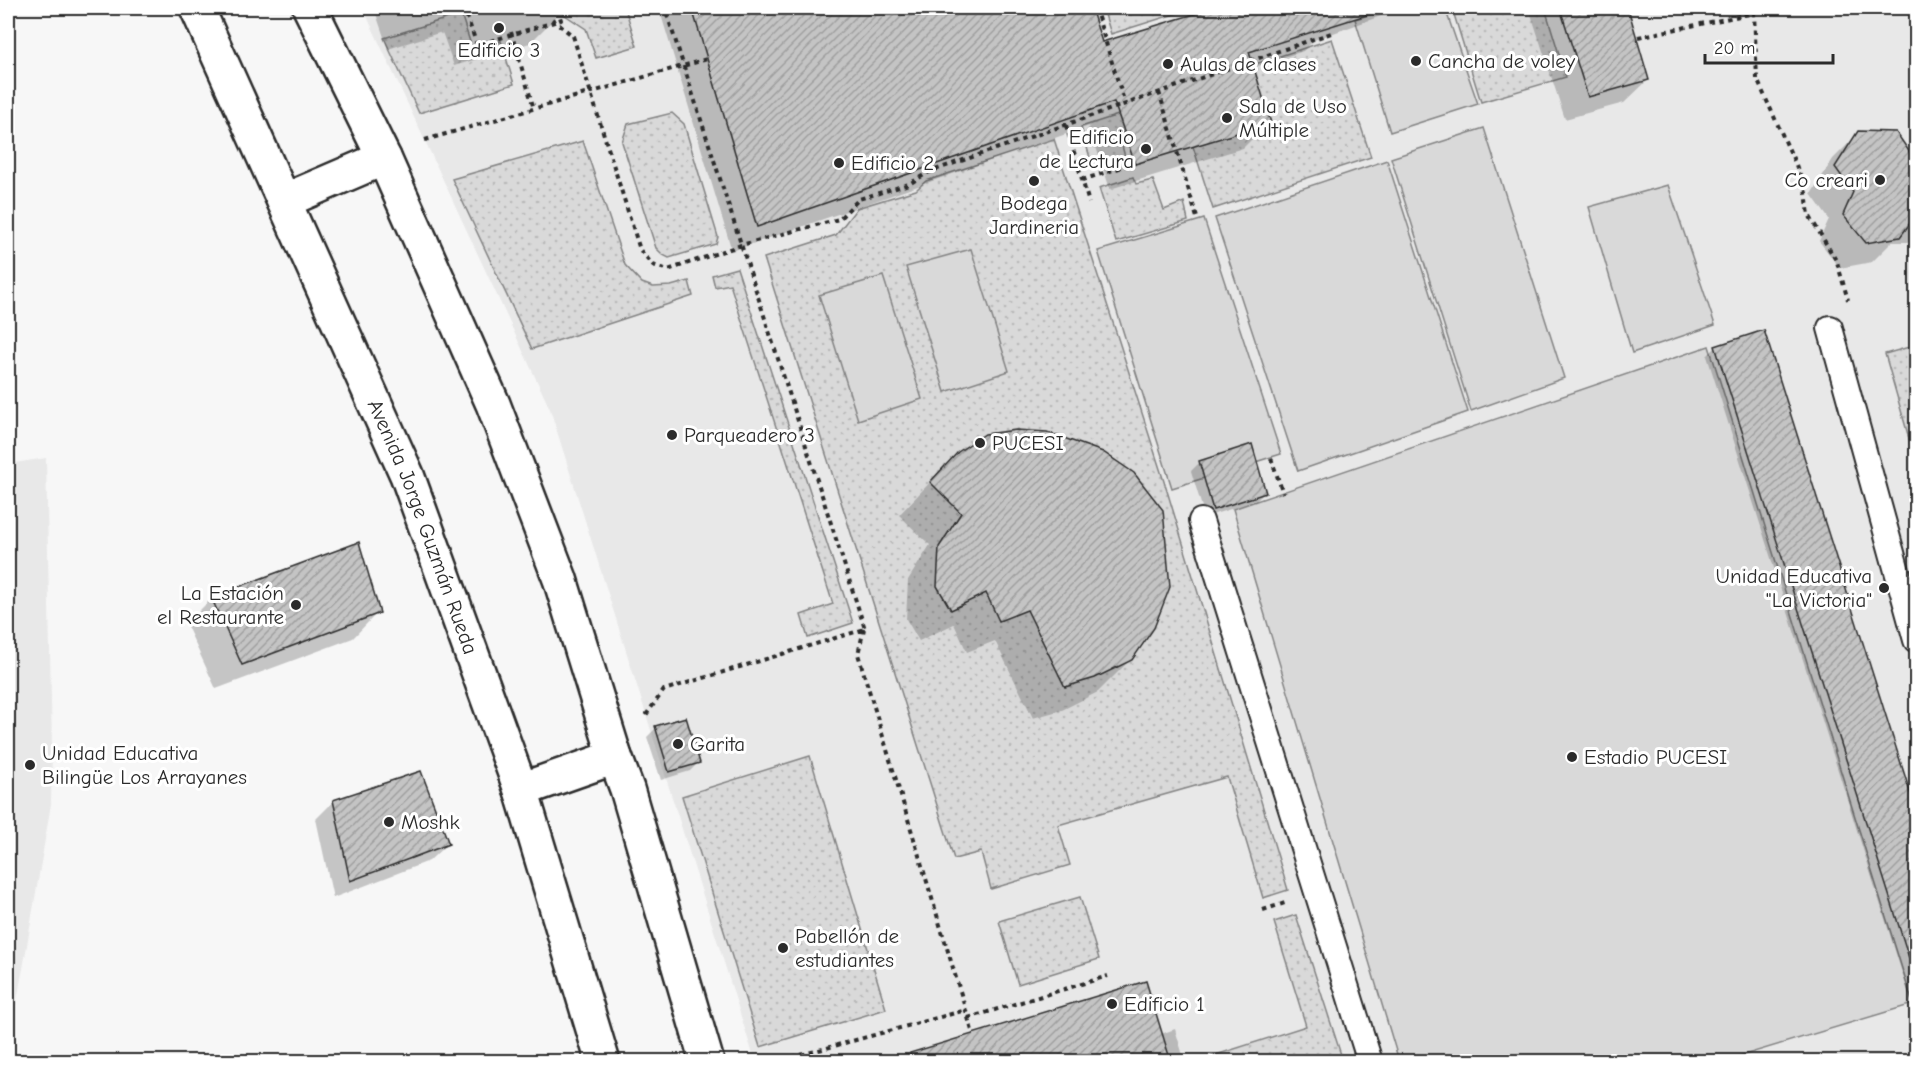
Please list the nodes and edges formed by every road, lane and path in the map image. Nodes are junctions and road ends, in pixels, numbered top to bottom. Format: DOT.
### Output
graph roads {
  1 [pos="197,8"];
  2 [pos="310,8"];
  3 [pos="557,8"];
  4 [pos="664,8"];
  5 [pos="1095,8"];
  6 [pos="469,10"];
  7 [pos="554,21"];
  8 [pos="1334,32"];
  9 [pos="511,33"];
  10 [pos="1638,37"];
  11 [pos="707,59"];
  12 [pos="683,66"];
  13 [pos="1159,92"];
  14 [pos="591,93"];
  15 [pos="1125,104"];
  16 [pos="534,109"];
  17 [pos="1066,124"];
  18 [pos="425,140"];
  19 [pos="384,159"];
  20 [pos="1135,163"];
  21 [pos="1082,180"];
  22 [pos="284,201"];
  23 [pos="1089,203"];
  24 [pos="1198,221"];
  25 [pos="741,245"];
  26 [pos="1850,306"];
  27 [pos="1830,328"];
  28 [pos="1271,458"];
  29 [pos="1283,493"];
  30 [pos="1201,521"];
  31 [pos="865,629"];
  32 [pos="1917,640"];
  33 [pos="646,715"];
  34 [pos="615,757"];
  35 [pos="521,790"];
  36 [pos="1108,976"];
  37 [pos="966,1010"];
  38 [pos="968,1018"];
  39 [pos="973,1034"];
  40 [pos="603,1062"];
  41 [pos="708,1062"];
  42 [pos="775,1062"];
  43 [pos="1370,1062"];
  1 -- 22 [label="street, Avenida Jorge Guzmán Rueda"];
  2 -- 19 [label="street"];
  3 -- 7 [label="path"];
  4 -- 12 [label="path"];
  5 -- 15 [label="path"];
  6 -- 9 [label="path"];
  7 -- 9 [label="path"];
  7 -- 14 [label="path"];
  8 -- 13 [label="path"];
  9 -- 16 [label="path"];
  10 -- 26 [label="path"];
  11 -- 12 [label="path"];
  12 -- 14 [label="path"];
  12 -- 25 [label="path"];
  13 -- 15 [label="path"];
  13 -- 24 [label="path"];
  14 -- 16 [label="path"];
  14 -- 25 [label="path"];
  15 -- 17 [label="path"];
  16 -- 18 [label="path"];
  17 -- 21 [label="path"];
  17 -- 25 [label="path"];
  19 -- 22 [label="street"];
  19 -- 34 [label="street"];
  20 -- 21 [label="path"];
  21 -- 23 [label="path"];
  22 -- 35 [label="street, Avenida Jorge Guzmán Rueda"];
  25 -- 31 [label="path"];
  27 -- 32 [label="lane"];
  28 -- 29 [label="path"];
  30 -- 43 [label="lane"];
  31 -- 33 [label="path"];
  31 -- 37 [label="path"];
  34 -- 35 [label="street"];
  34 -- 41 [label="street"];
  35 -- 40 [label="street, Avenida Jorge Guzmán Rueda"];
  36 -- 38 [label="path"];
  37 -- 38 [label="path"];
  37 -- 42 [label="path"];
  38 -- 39 [label="path"];
}
